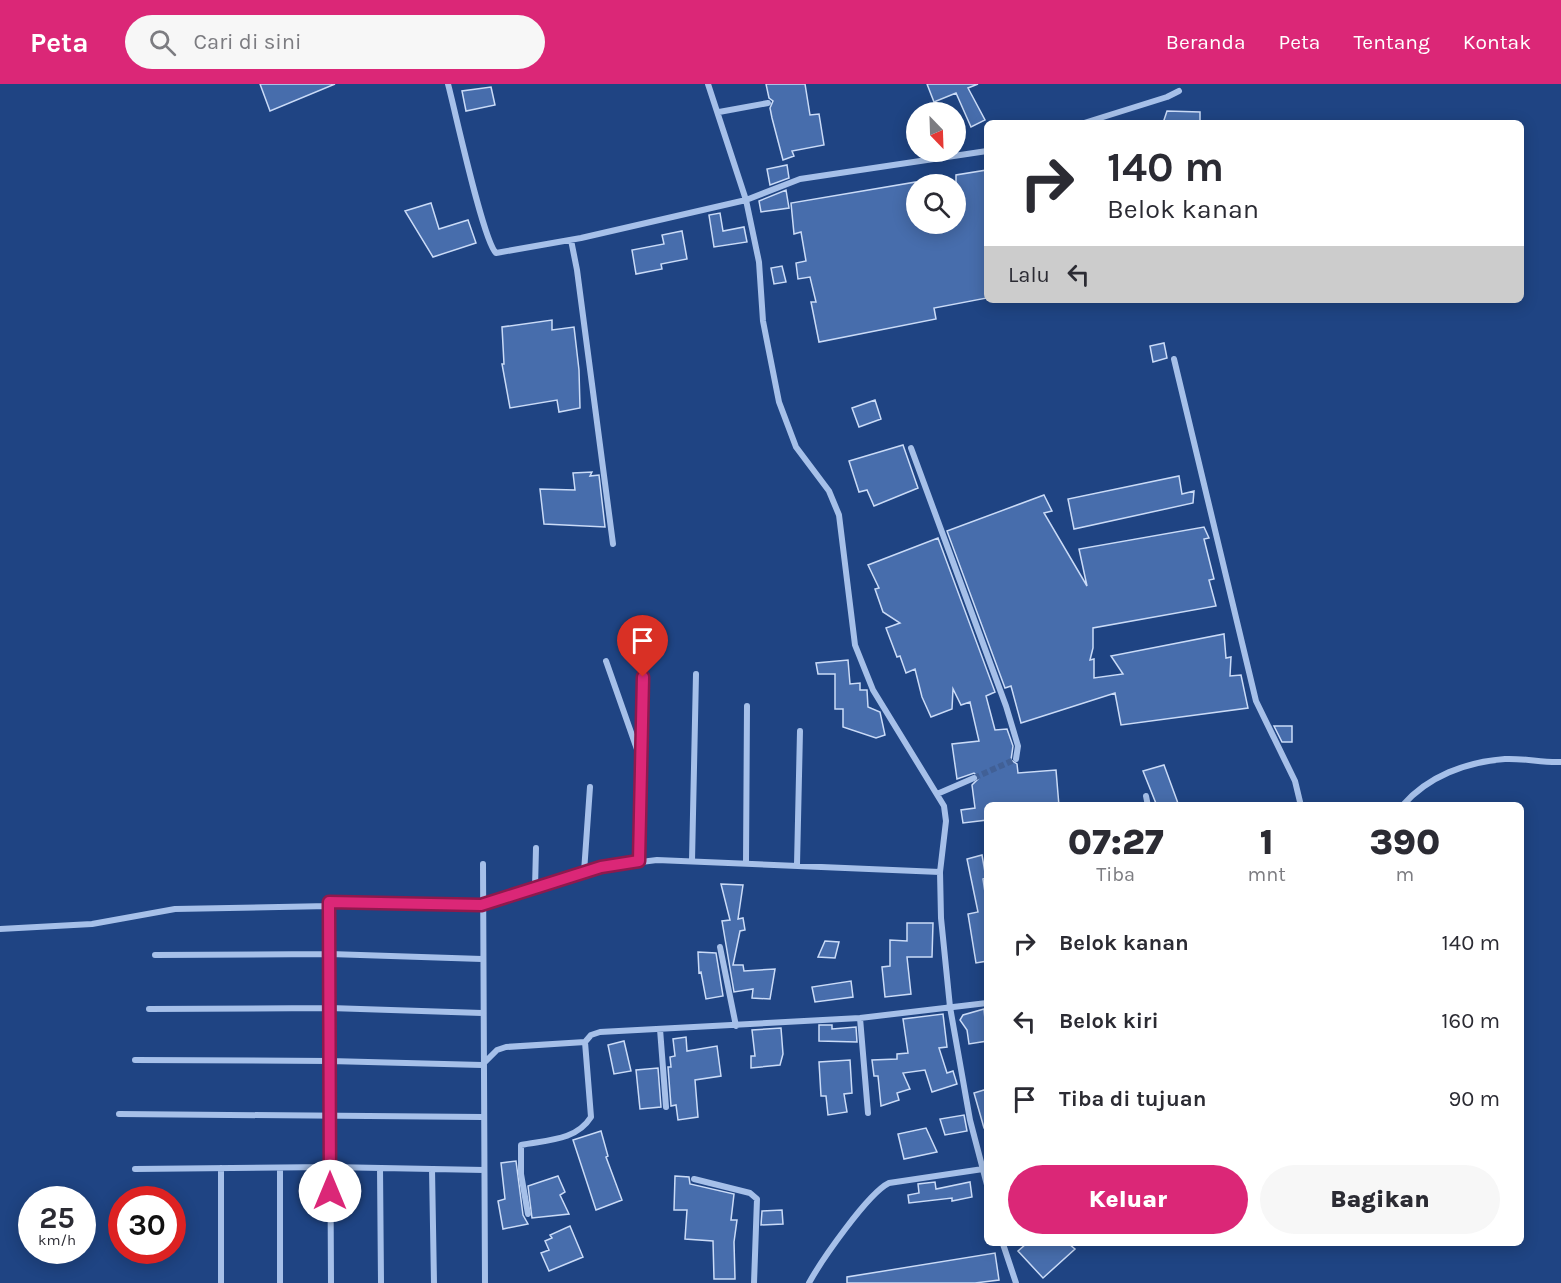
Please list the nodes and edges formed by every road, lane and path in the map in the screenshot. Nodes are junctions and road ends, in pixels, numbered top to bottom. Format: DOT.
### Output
graph roads {
  1 [pos="448,84"];
  2 [pos="708,84"];
  3 [pos="1179,91"];
  4 [pos="768,102"];
  5 [pos="719,112"];
  6 [pos="1094,120"];
  7 [pos="984,151"];
  8 [pos="746,200"];
  9 [pos="571,240"];
  10 [pos="1174,358"];
  11 [pos="911,448"];
  12 [pos="613,544"];
  13 [pos="643,656"];
  14 [pos="606,661"];
  15 [pos="696,674"];
  16 [pos="747,706"];
  17 [pos="800,731"];
  18 [pos="1016,759"];
  19 [pos="641,761"];
  20 [pos="1561,762"];
  21 [pos="974,778"];
  22 [pos="590,787"];
  23 [pos="937,794"];
  24 [pos="1146,796"];
  25 [pos="1147,802"];
  26 [pos="1300,802"];
  27 [pos="1406,802"];
  28 [pos="536,848"];
  29 [pos="639,861"];
  30 [pos="692,861"];
  31 [pos="746,863"];
  32 [pos="483,864"];
  33 [pos="797,865"];
  34 [pos="584,872"];
  35 [pos="940,872"];
  36 [pos="535,888"];
  37 [pos="481,905"];
  38 [pos="329,906"];
  39 [pos="0,929"];
  40 [pos="720,947"];
  41 [pos="330,954"];
  42 [pos="155,955"];
  43 [pos="482,959"];
  44 [pos="984,1003"];
  45 [pos="950,1007"];
  46 [pos="330,1008"];
  47 [pos="149,1009"];
  48 [pos="482,1013"];
  49 [pos="860,1018"];
  50 [pos="736,1026"];
  51 [pos="660,1029"];
  52 [pos="585,1042"];
  53 [pos="135,1060"];
  54 [pos="330,1061"];
  55 [pos="482,1065"];
  56 [pos="666,1107"];
  57 [pos="868,1113"];
  58 [pos="118,1114"];
  59 [pos="330,1114"];
  60 [pos="483,1117"];
  61 [pos="330,1167"];
  62 [pos="221,1168"];
  63 [pos="280,1168"];
  64 [pos="380,1168"];
  65 [pos="135,1169"];
  66 [pos="432,1169"];
  67 [pos="983,1169"];
  68 [pos="484,1170"];
  69 [pos="984,1173"];
  70 [pos="694,1179"];
  71 [pos="528,1214"];
  72 [pos="1004,1246"];
  73 [pos="221,1283"];
  74 [pos="280,1283"];
  75 [pos="331,1283"];
  76 [pos="381,1283"];
  77 [pos="434,1283"];
  78 [pos="485,1283"];
  79 [pos="754,1283"];
  80 [pos="809,1283"];
  81 [pos="1016,1283"];
  1 -- 9 [label="street"];
  2 -- 5 [label="street"];
  3 -- 6 [label="street"];
  4 -- 5 [label="street"];
  5 -- 8 [label="street"];
  7 -- 8 [label="street"];
  8 -- 9 [label="street"];
  8 -- 23 [label="street"];
  9 -- 12 [label="street"];
  10 -- 26 [label="street"];
  11 -- 18 [label="street"];
  13 -- 19 [label="street"];
  14 -- 19 [label="street"];
  15 -- 30 [label="street"];
  16 -- 31 [label="street"];
  17 -- 33 [label="street"];
  19 -- 29 [label="street"];
  20 -- 27 [label="street"];
  21 -- 23 [label="street"];
  22 -- 34 [label="street"];
  23 -- 35 [label="street"];
  24 -- 25 [label="street"];
  28 -- 36 [label="street"];
  29 -- 30 [label="street"];
  29 -- 34 [label="street"];
  30 -- 31 [label="street"];
  31 -- 33 [label="street"];
  32 -- 37 [label="street"];
  33 -- 35 [label="street"];
  34 -- 36 [label="street"];
  35 -- 45 [label="street"];
  36 -- 37 [label="street"];
  37 -- 38 [label="street"];
  37 -- 43 [label="street"];
  38 -- 39 [label="street"];
  38 -- 41 [label="street"];
  40 -- 50 [label="street"];
  41 -- 42 [label="street"];
  41 -- 43 [label="street"];
  41 -- 46 [label="street"];
  43 -- 48 [label="street"];
  44 -- 45 [label="street"];
  45 -- 49 [label="street"];
  45 -- 67 [label="street"];
  46 -- 47 [label="street"];
  46 -- 48 [label="street"];
  46 -- 54 [label="street"];
  48 -- 55 [label="street"];
  49 -- 50 [label="street"];
  49 -- 57 [label="street"];
  50 -- 51 [label="street"];
  51 -- 52 [label="street"];
  51 -- 56 [label="street"];
  52 -- 55 [label="street"];
  52 -- 71 [label="street"];
  53 -- 54 [label="street"];
  54 -- 55 [label="street"];
  54 -- 59 [label="street"];
  55 -- 60 [label="street"];
  58 -- 59 [label="street"];
  59 -- 60 [label="street"];
  59 -- 61 [label="street"];
  60 -- 68 [label="street"];
  61 -- 63 [label="street"];
  61 -- 64 [label="street"];
  61 -- 75 [label="street"];
  62 -- 63 [label="street"];
  62 -- 65 [label="street"];
  62 -- 73 [label="street"];
  63 -- 74 [label="street"];
  64 -- 66 [label="street"];
  64 -- 76 [label="street"];
  66 -- 68 [label="street"];
  66 -- 77 [label="street"];
  67 -- 69 [label="street"];
  67 -- 80 [label="street"];
  68 -- 78 [label="street"];
  70 -- 79 [label="street"];
  72 -- 81 [label="street"];
}
